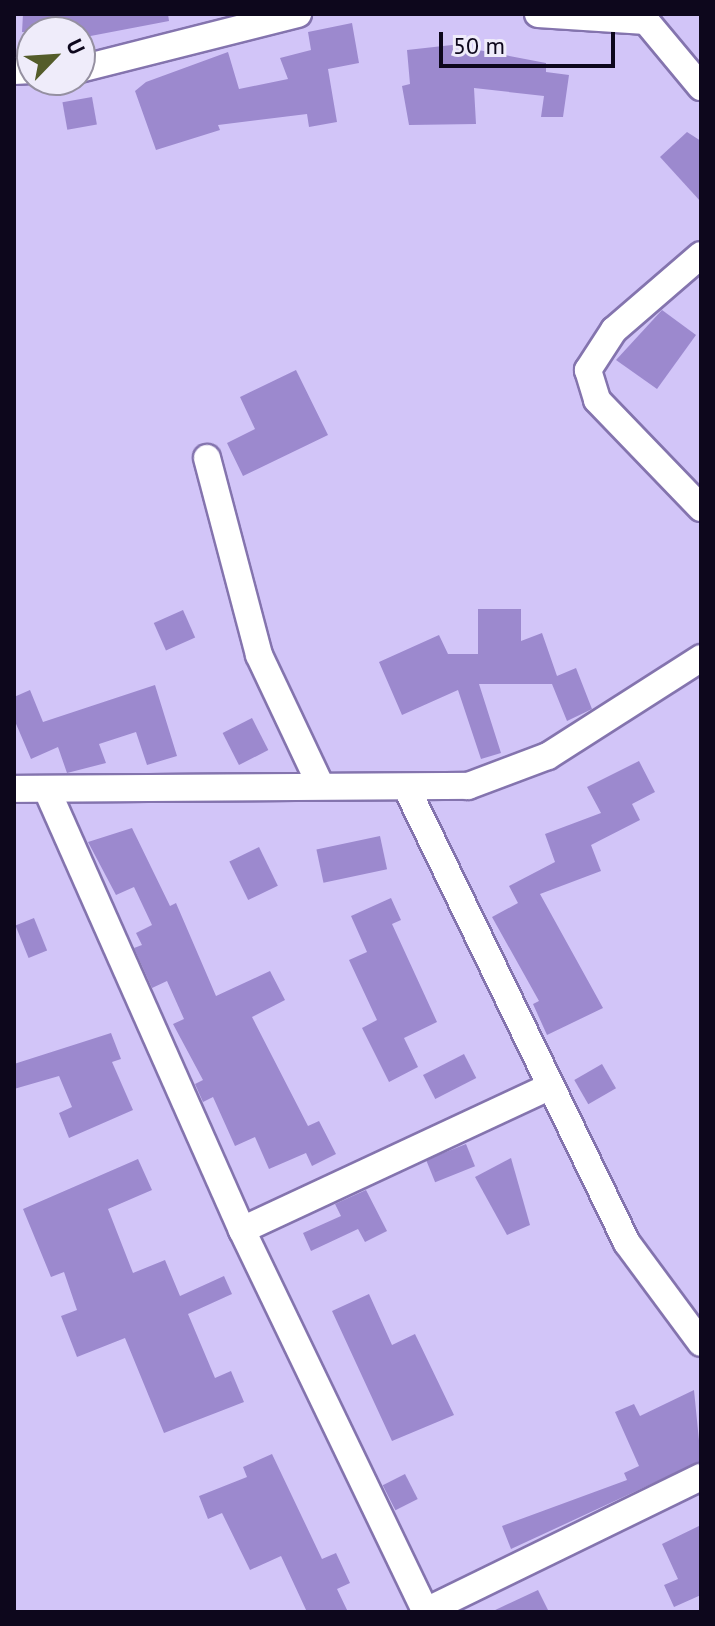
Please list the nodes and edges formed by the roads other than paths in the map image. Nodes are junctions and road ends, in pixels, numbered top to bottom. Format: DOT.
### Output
graph roads {
  1 [pos="298,14"];
  2 [pos="538,14"];
  3 [pos="647,18"];
  4 [pos="96,65"];
  5 [pos="701,87"];
  6 [pos="701,255"];
  7 [pos="207,458"];
  8 [pos="701,508"];
  9 [pos="701,658"];
  10 [pos="319,782"];
  11 [pos="14,789"];
  12 [pos="47,790"];
  13 [pos="408,791"];
  14 [pos="548,1087"];
  15 [pos="242,1230"];
  16 [pos="701,1343"];
  17 [pos="701,1477"];
  18 [pos="425,1612"];
  1 -- 4 [label="street"];
  2 -- 3 [label="street"];
  3 -- 5 [label="street"];
  6 -- 8 [label="street"];
  7 -- 10 [label="street"];
  9 -- 13 [label="street"];
  10 -- 12 [label="street"];
  10 -- 13 [label="street"];
  11 -- 12 [label="street"];
  12 -- 15 [label="street"];
  13 -- 14 [label="street"];
  14 -- 15 [label="street"];
  14 -- 16 [label="street"];
  15 -- 18 [label="street"];
  17 -- 18 [label="street"];
}
